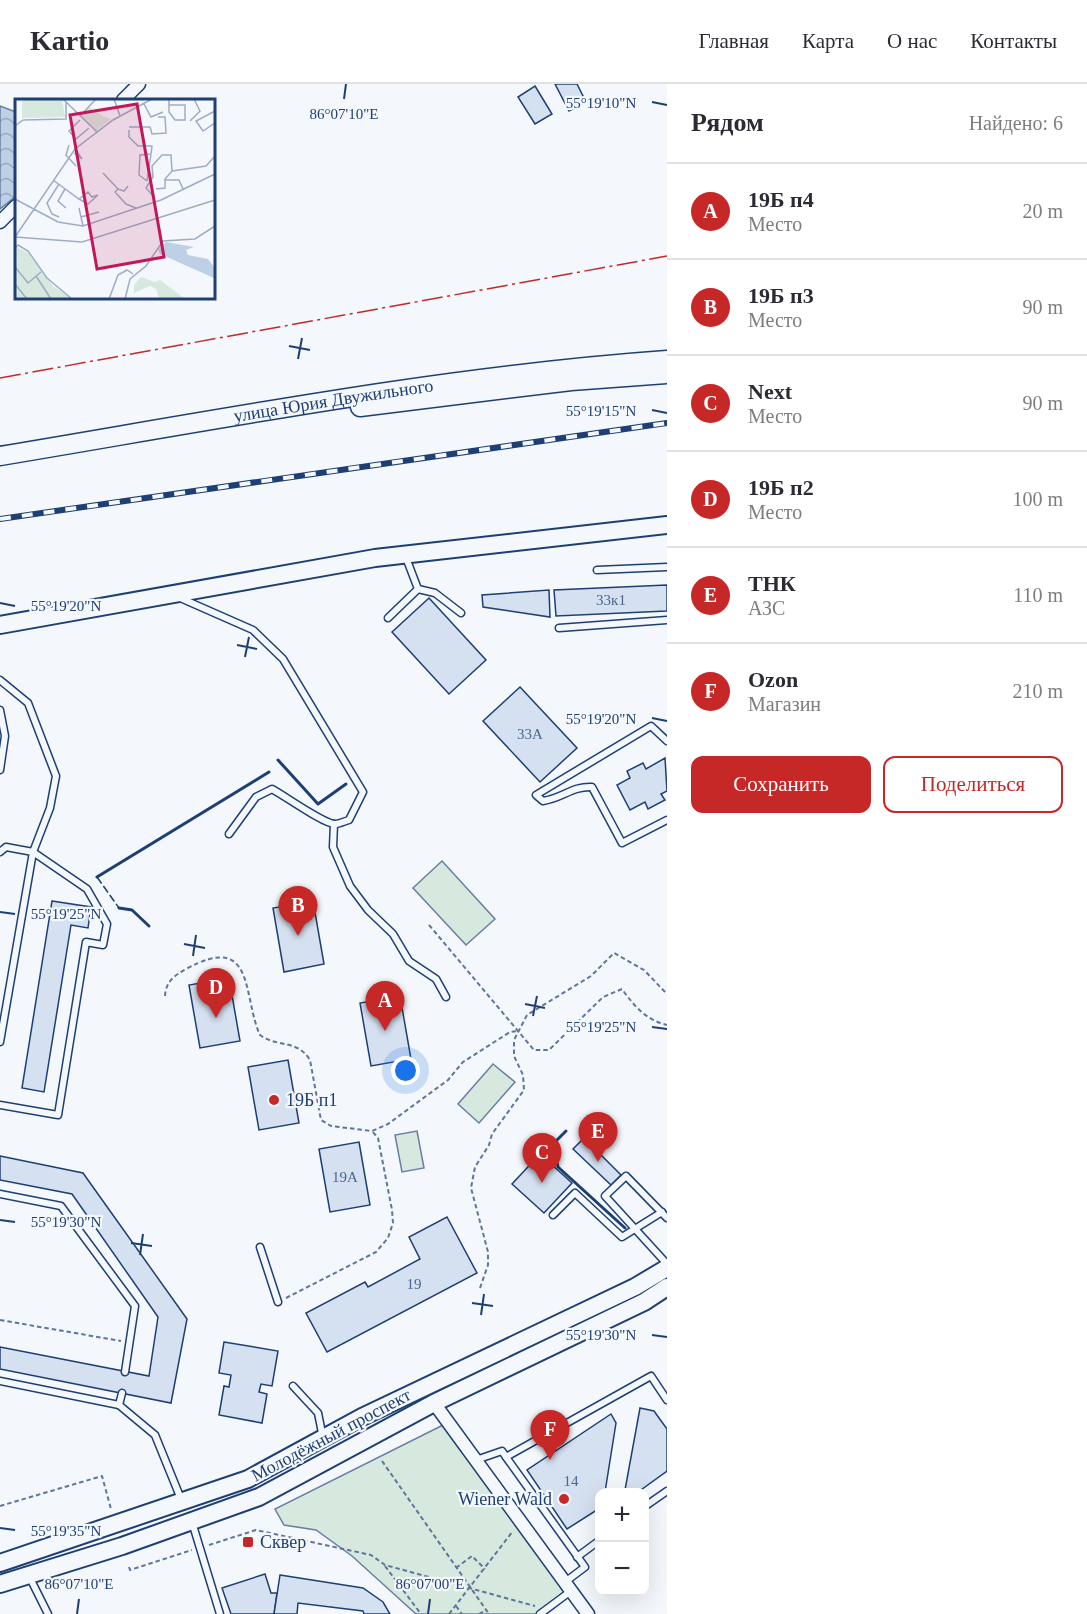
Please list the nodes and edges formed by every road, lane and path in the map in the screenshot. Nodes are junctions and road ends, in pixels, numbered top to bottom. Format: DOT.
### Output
graph roads {
  1 [pos="139,84"];
  2 [pos="124,99"];
  3 [pos="15,207"];
  4 [pos="0,222"];
  5 [pos="667,360"];
  6 [pos="667,374"];
  7 [pos="0,456"];
  8 [pos="0,468"];
  9 [pos="667,525"];
  10 [pos="404,554"];
  11 [pos="667,567"];
  12 [pos="597,570"];
  13 [pos="418,590"];
  14 [pos="172,594"];
  15 [pos="461,613"];
  16 [pos="388,618"];
  17 [pos="667,620"];
  18 [pos="0,625"];
  19 [pos="559,628"];
  20 [pos="0,680"];
  21 [pos="0,710"];
  22 [pos="667,741"];
  23 [pos="0,767"];
  24 [pos="667,820"];
  25 [pos="334,824"];
  26 [pos="229,834"];
  27 [pos="0,852"];
  28 [pos="33,852"];
  29 [pos="429,925"];
  30 [pos="667,994"];
  31 [pos="165,996"];
  32 [pos="446,997"];
  33 [pos="667,1025"];
  34 [pos="518,1031"];
  35 [pos="0,1042"];
  36 [pos="0,1105"];
  37 [pos="372,1131"];
  38 [pos="0,1194"];
  39 [pos="662,1212"];
  40 [pos="553,1215"];
  41 [pos="667,1218"];
  42 [pos="635,1228"];
  43 [pos="260,1246"];
  44 [pos="667,1263"];
  45 [pos="667,1268"];
  46 [pos="667,1287"];
  47 [pos="480,1288"];
  48 [pos="278,1302"];
  49 [pos="0,1320"];
  50 [pos="130,1342"];
  51 [pos="125,1372"];
  52 [pos="0,1381"];
  53 [pos="293,1386"];
  54 [pos="122,1393"];
  55 [pos="667,1400"];
  56 [pos="434,1403"];
  57 [pos="119,1405"];
  58 [pos="323,1438"];
  59 [pos="506,1457"];
  60 [pos="476,1460"];
  61 [pos="382,1461"];
  62 [pos="667,1491"];
  63 [pos="182,1503"];
  64 [pos="649,1504"];
  65 [pos="0,1506"];
  66 [pos="112,1515"];
  67 [pos="191,1521"];
  68 [pos="521,1521"];
  69 [pos="597,1542"];
  70 [pos="200,1548"];
  71 [pos="577,1557"];
  72 [pos="0,1563"];
  73 [pos="385,1565"];
  74 [pos="129,1567"];
  75 [pos="456,1568"];
  76 [pos="485,1569"];
  77 [pos="29,1575"];
  78 [pos="0,1584"];
  79 [pos="568,1587"];
  80 [pos="471,1588"];
  81 [pos="456,1606"];
  82 [pos="486,1610"];
  83 [pos="543,1612"];
  84 [pos="48,1614"];
  85 [pos="220,1614"];
  86 [pos="421,1614"];
  87 [pos="449,1614"];
  88 [pos="462,1614"];
  89 [pos="479,1614"];
  90 [pos="489,1614"];
  91 [pos="588,1614"];
  1 -- 2 [label="street"];
  3 -- 4 [label="street"];
  5 -- 7 [label="main road, улица Юрия Двужильного"];
  6 -- 8 [label="main road, улица Юрия Двужильного"];
  9 -- 10 [label="main road"];
  10 -- 13 [label="lane"];
  10 -- 14 [label="main road"];
  11 -- 12 [label="lane"];
  13 -- 15 [label="lane"];
  13 -- 16 [label="lane"];
  14 -- 18 [label="main road"];
  14 -- 25 [label="lane"];
  17 -- 19 [label="lane"];
  20 -- 28 [label="lane"];
  21 -- 23 [label="lane"];
  22 -- 24 [label="lane"];
  25 -- 26 [label="lane"];
  25 -- 32 [label="lane"];
  27 -- 28 [label="lane"];
  28 -- 35 [label="lane"];
  28 -- 36 [label="lane"];
  29 -- 34 [label="path"];
  30 -- 34 [label="path"];
  31 -- 37 [label="path"];
  33 -- 34 [label="path"];
  34 -- 37 [label="path"];
  34 -- 47 [label="path"];
  37 -- 48 [label="path"];
  38 -- 50 [label="lane"];
  39 -- 41 [label="lane"];
  39 -- 42 [label="lane"];
  39 -- 42 [label="lane"];
  40 -- 42 [label="lane"];
  42 -- 44 [label="lane"];
  43 -- 48 [label="lane"];
  45 -- 58 [label="main road, Молодёжный проспект"];
  46 -- 56 [label="main road, Молодёжный проспект"];
  49 -- 50 [label="path"];
  50 -- 51 [label="lane"];
  52 -- 57 [label="lane"];
  53 -- 58 [label="lane"];
  54 -- 57 [label="lane"];
  55 -- 59 [label="lane"];
  56 -- 60 [label="street"];
  56 -- 67 [label="main road, Молодёжный проспект"];
  57 -- 63 [label="lane"];
  58 -- 63 [label="main road, Молодёжный проспект"];
  59 -- 60 [label="lane"];
  59 -- 71 [label="lane"];
  60 -- 68 [label="street"];
  61 -- 75 [label="path"];
  62 -- 64 [label="lane"];
  63 -- 72 [label="main road, Молодёжный проспект"];
  65 -- 66 [label="path"];
  67 -- 70 [label="lane"];
  67 -- 77 [label="main road, Молодёжный проспект"];
  68 -- 76 [label="path"];
  68 -- 79 [label="street"];
  69 -- 71 [label="lane"];
  70 -- 73 [label="path"];
  70 -- 74 [label="path"];
  70 -- 85 [label="lane"];
  71 -- 79 [label="lane"];
  73 -- 80 [label="path"];
  73 -- 86 [label="path"];
  75 -- 76 [label="path"];
  75 -- 80 [label="path"];
  76 -- 80 [label="path"];
  77 -- 78 [label="main road, Молодёжный проспект"];
  77 -- 84 [label="lane"];
  79 -- 83 [label="lane"];
  79 -- 91 [label="street"];
  80 -- 81 [label="path"];
  80 -- 82 [label="path"];
  80 -- 83 [label="path"];
  81 -- 87 [label="path"];
  81 -- 88 [label="path"];
  82 -- 89 [label="path"];
  82 -- 90 [label="path"];
}
